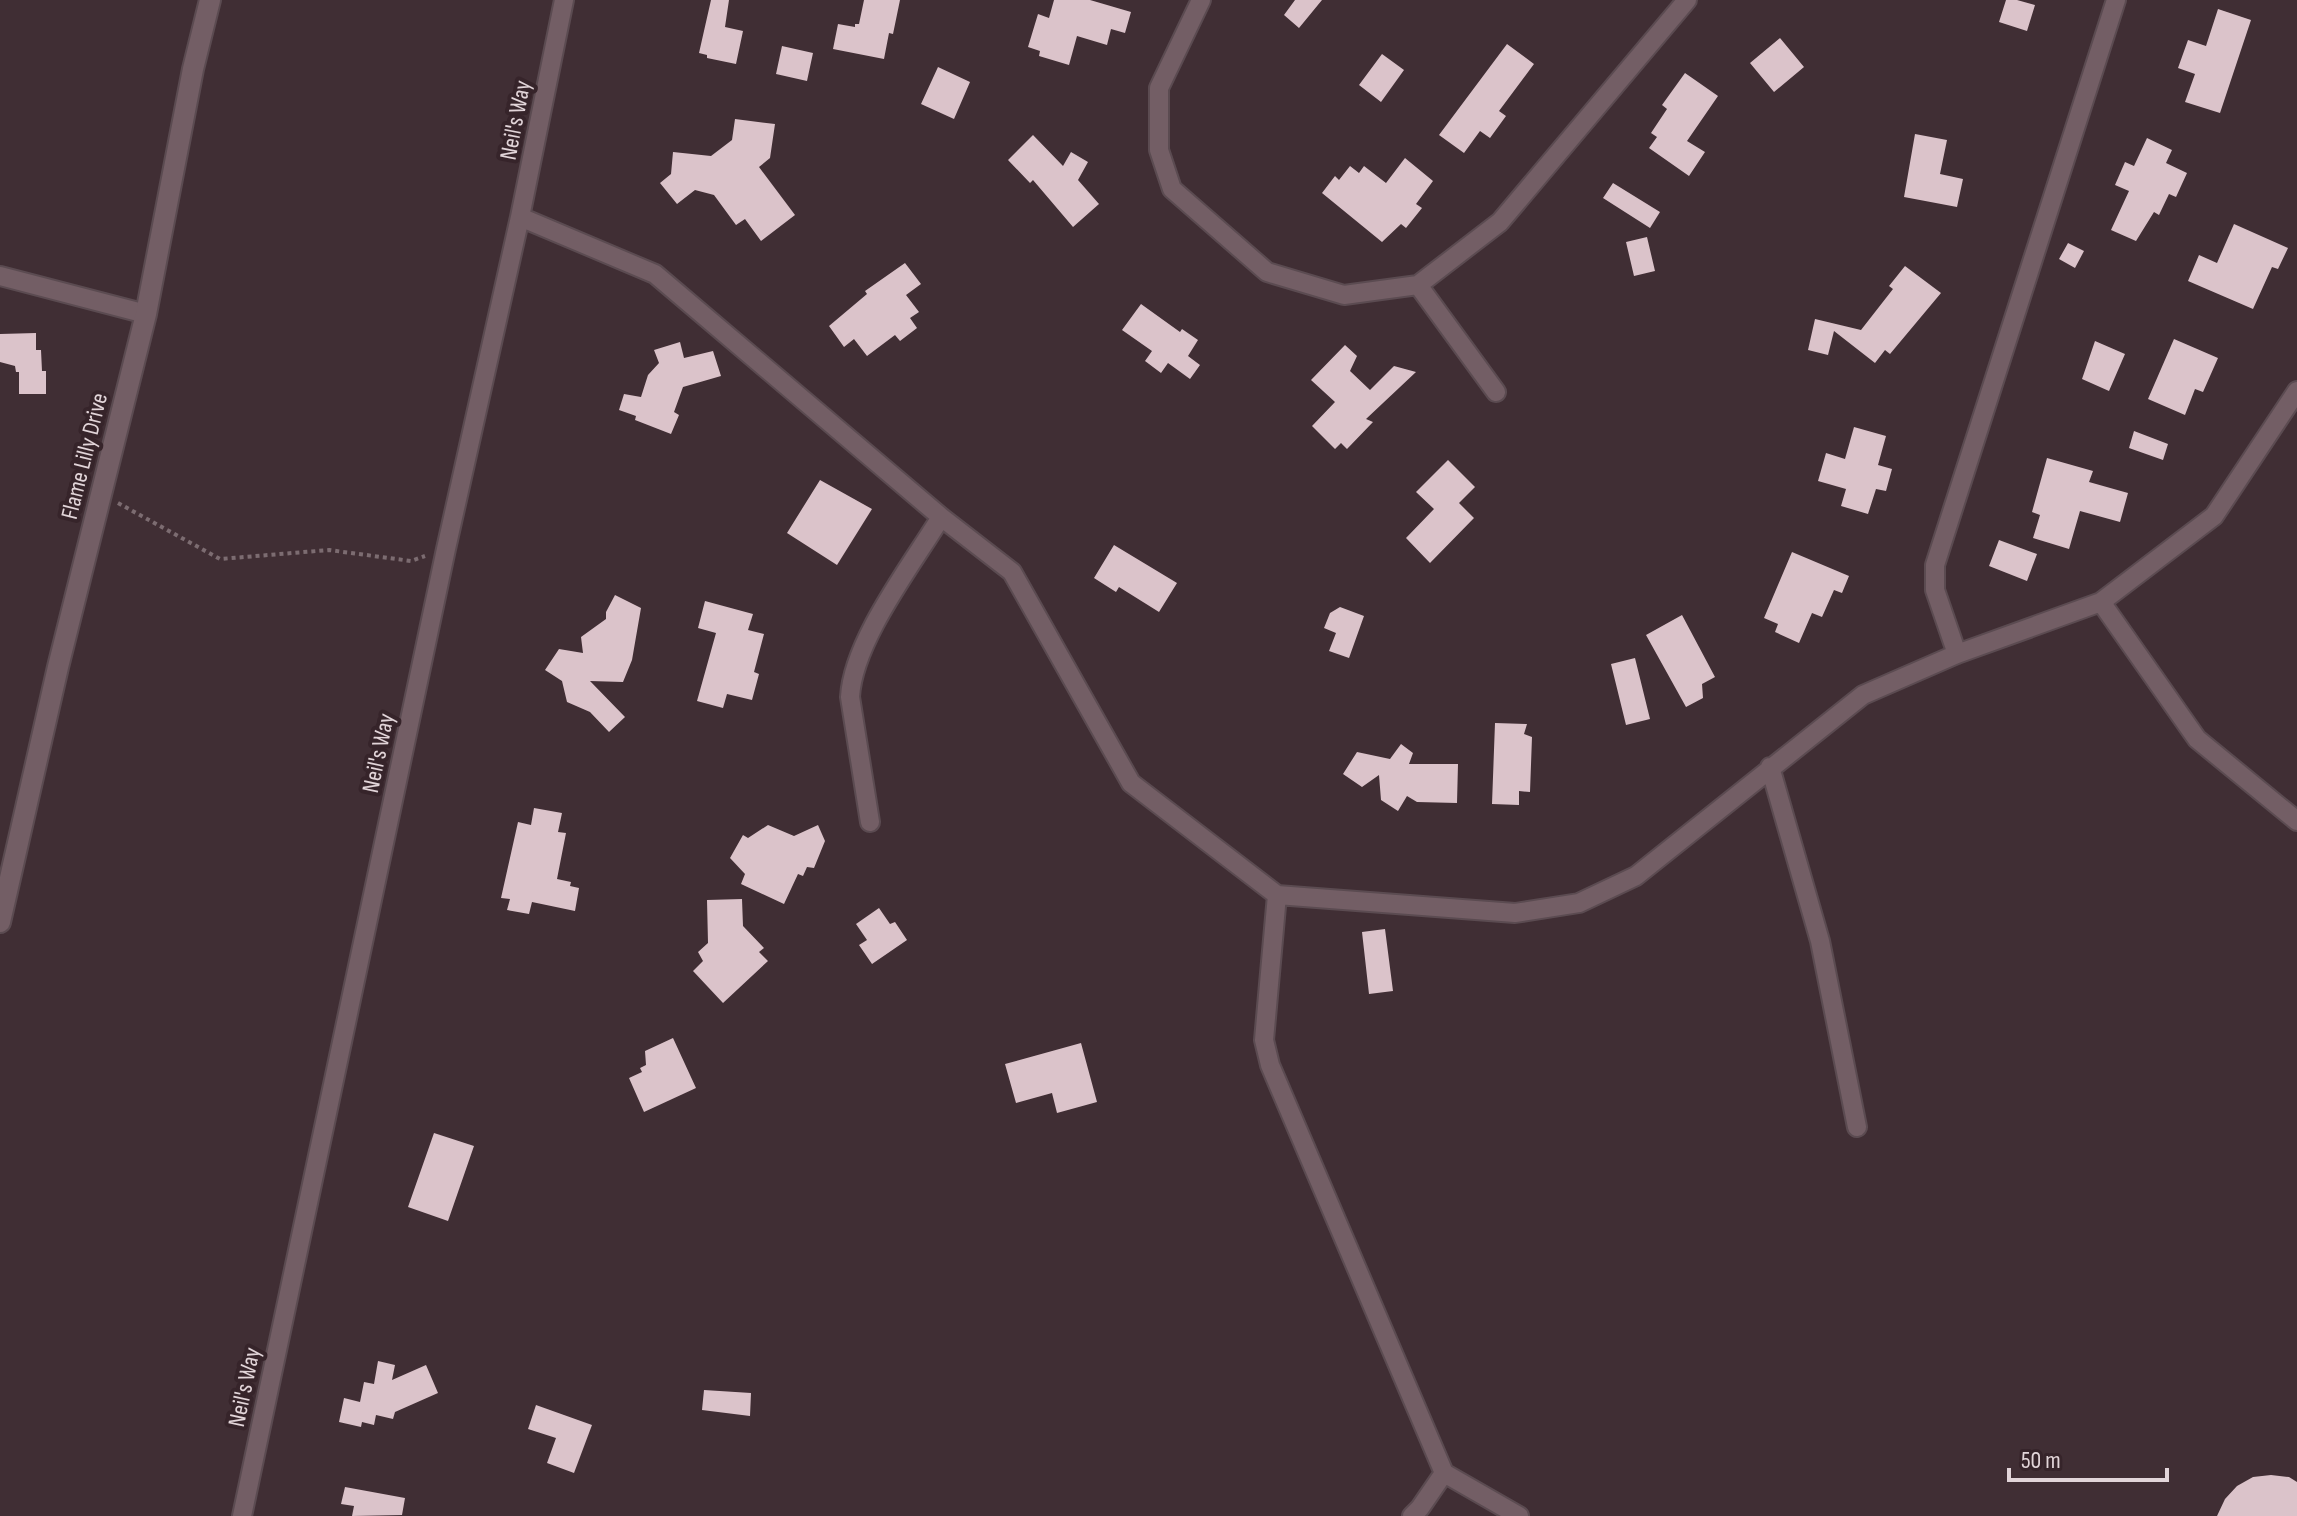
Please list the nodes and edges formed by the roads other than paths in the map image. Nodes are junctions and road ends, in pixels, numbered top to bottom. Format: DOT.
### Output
graph roads {
  1 [pos="210,0"];
  2 [pos="564,0"];
  3 [pos="1201,0"];
  4 [pos="1687,0"];
  5 [pos="2116,0"];
  6 [pos="520,217"];
  7 [pos="0,276"];
  8 [pos="1418,285"];
  9 [pos="146,314"];
  10 [pos="2297,391"];
  11 [pos="1496,392"];
  12 [pos="941,517"];
  13 [pos="2101,602"];
  14 [pos="1957,654"];
  15 [pos="1770,767"];
  16 [pos="2297,821"];
  17 [pos="870,822"];
  18 [pos="1277,895"];
  19 [pos="0,922"];
  20 [pos="1857,1127"];
  21 [pos="1444,1473"];
  22 [pos="242,1516"];
  23 [pos="1412,1516"];
  24 [pos="1519,1516"];
  1 -- 9 [label="street, Flame Lilly Drive"];
  2 -- 6 [label="street, Neil's Way"];
  3 -- 8 [label="street"];
  4 -- 8 [label="street"];
  5 -- 14 [label="street"];
  6 -- 12 [label="street"];
  6 -- 22 [label="street, Neil's Way"];
  7 -- 9 [label="street"];
  8 -- 11 [label="street"];
  9 -- 19 [label="street, Flame Lilly Drive"];
  10 -- 13 [label="street"];
  12 -- 17 [label="street"];
  12 -- 18 [label="street"];
  13 -- 14 [label="street"];
  13 -- 16 [label="street"];
  14 -- 15 [label="street"];
  15 -- 18 [label="street"];
  15 -- 20 [label="street"];
  18 -- 21 [label="street"];
  21 -- 23 [label="street"];
  21 -- 24 [label="street"];
}
